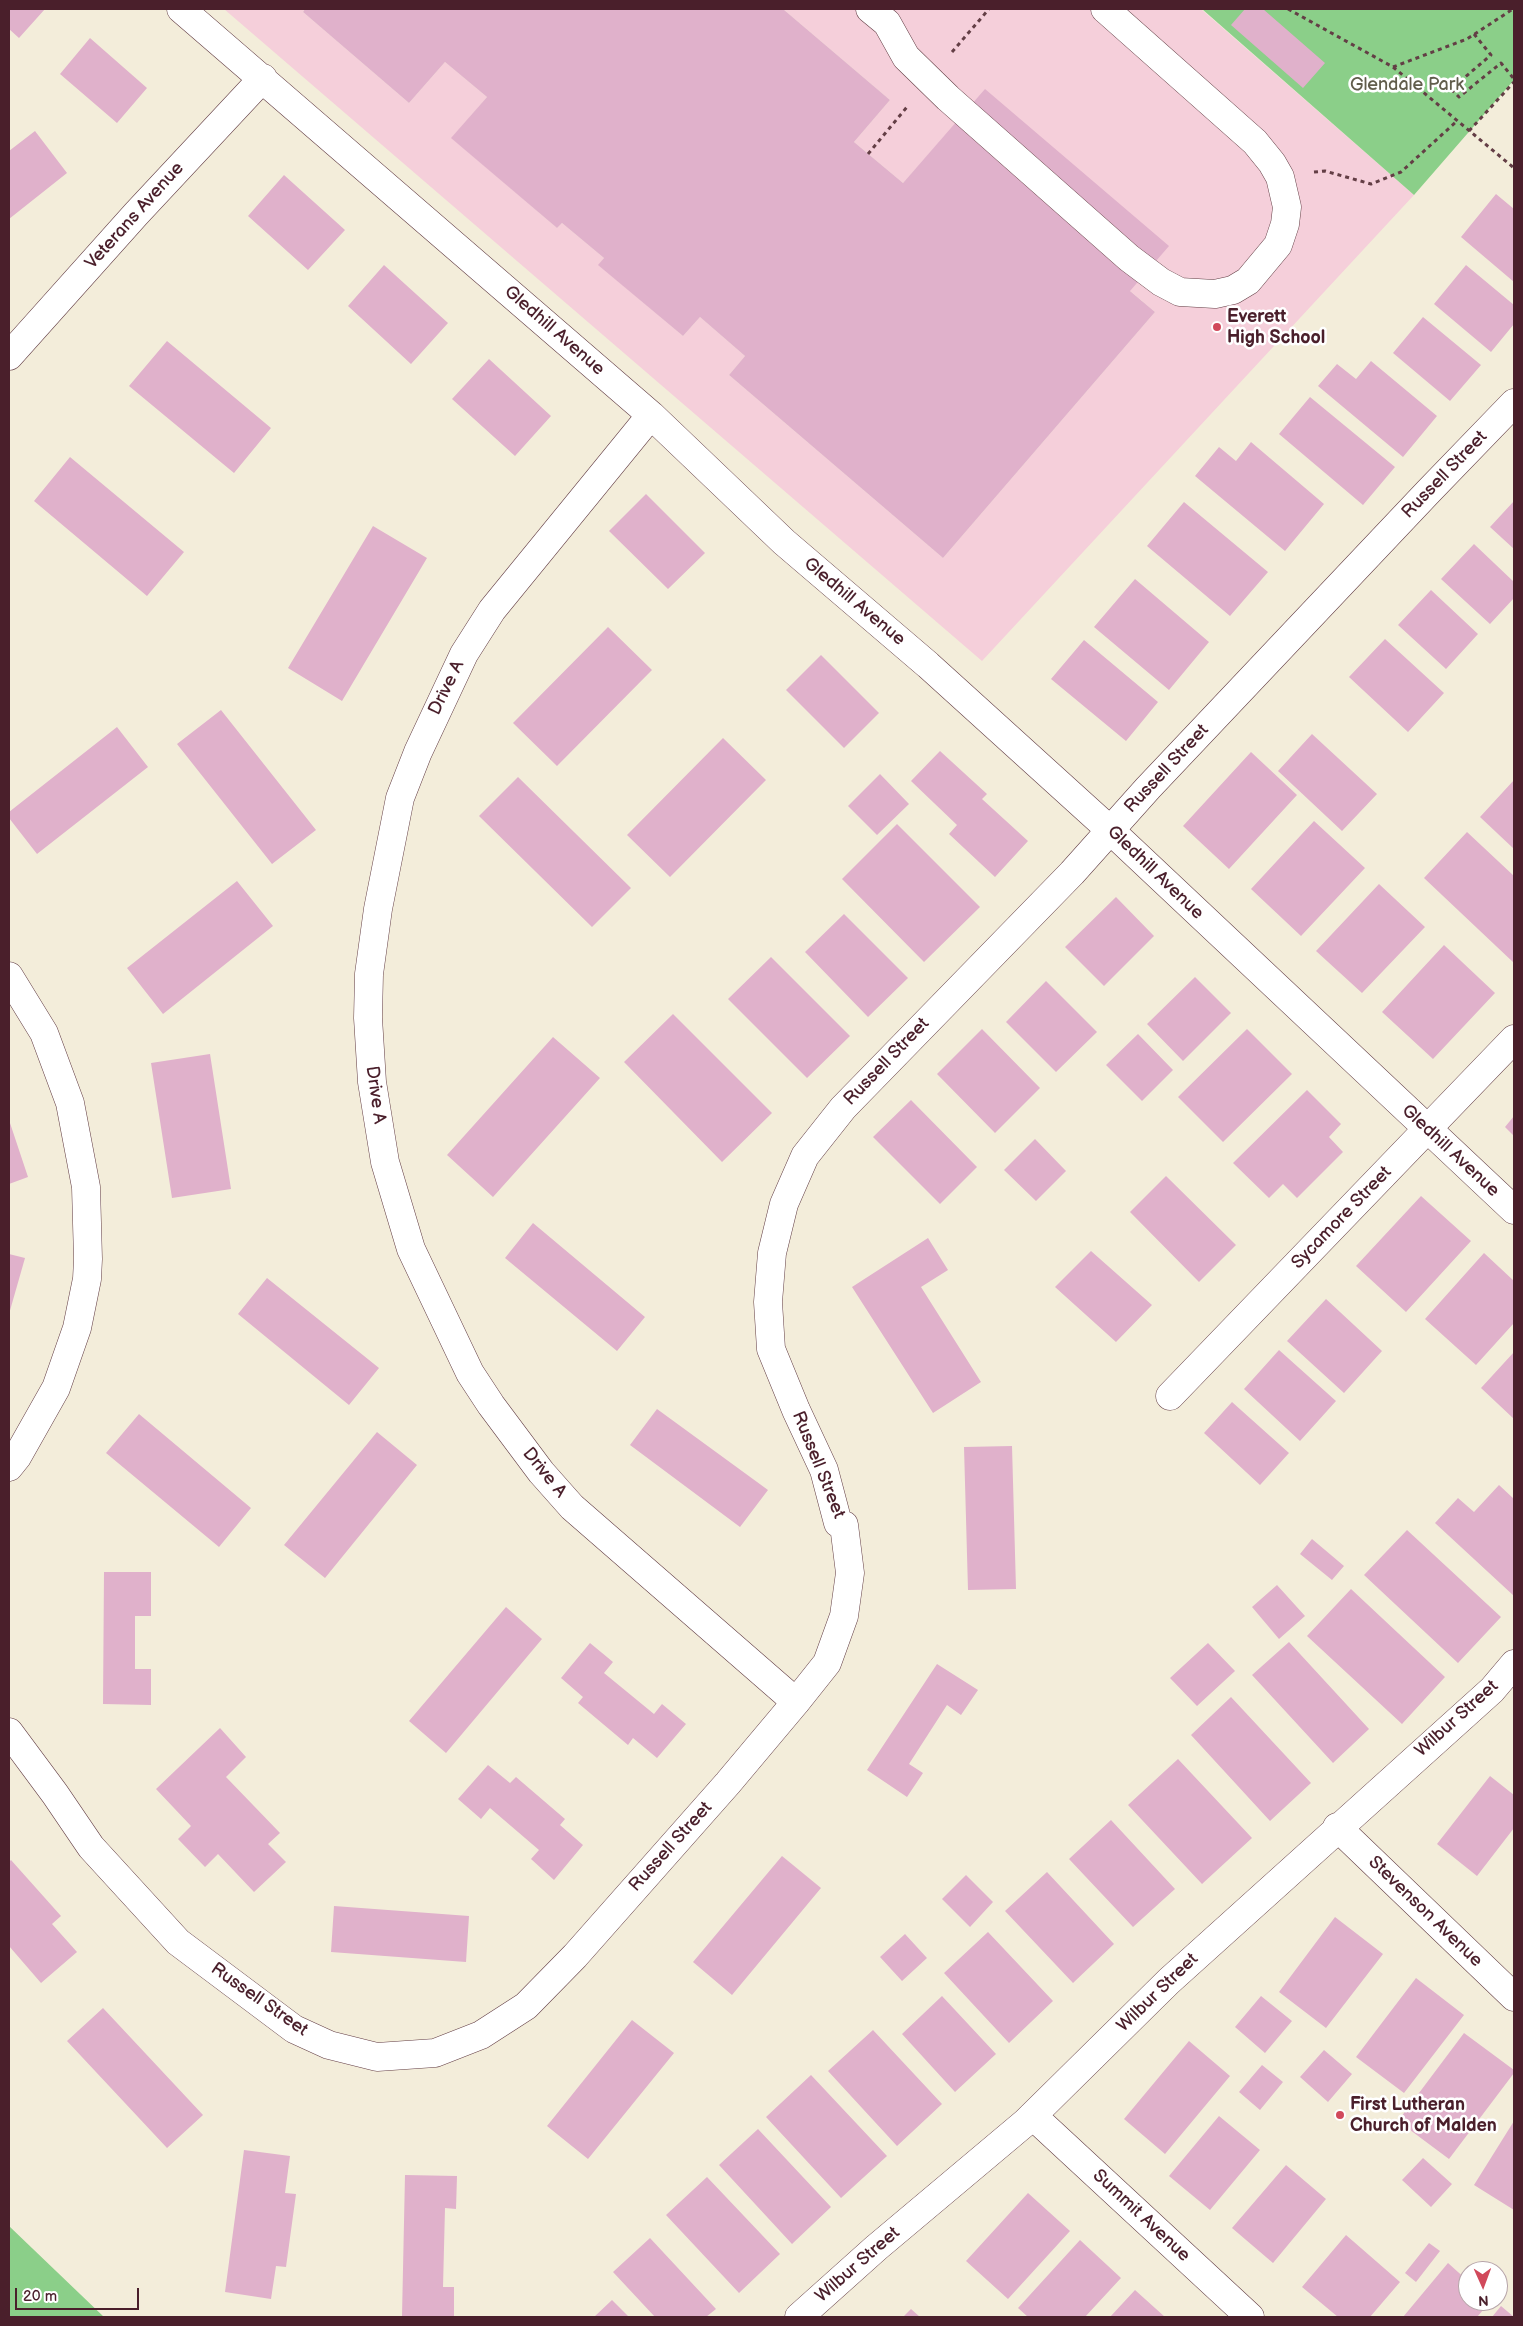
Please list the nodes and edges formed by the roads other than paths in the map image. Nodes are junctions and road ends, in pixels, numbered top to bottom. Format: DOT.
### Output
graph roads {
  1 [pos="181,9"];
  2 [pos="870,9"];
  3 [pos="1105,9"];
  4 [pos="263,78"];
  5 [pos="9,356"];
  6 [pos="1514,403"];
  7 [pos="650,415"];
  8 [pos="1110,830"];
  9 [pos="9,976"];
  10 [pos="1514,1039"];
  11 [pos="1428,1129"];
  12 [pos="1514,1210"];
  13 [pos="1170,1396"];
  14 [pos="9,1467"];
  15 [pos="1514,1664"];
  16 [pos="796,1702"];
  17 [pos="9,1732"];
  18 [pos="1337,1827"];
  19 [pos="1514,1997"];
  20 [pos="1033,2116"];
  21 [pos="799,2317"];
  22 [pos="1250,2317"];
  1 -- 4 [label="street, Gledhill Avenue"];
  2 -- 3 [label="street"];
  4 -- 5 [label="street, Veterans Avenue"];
  4 -- 7 [label="street, Gledhill Avenue"];
  6 -- 8 [label="street, Russell Street"];
  7 -- 8 [label="street, Gledhill Avenue"];
  7 -- 16 [label="street, Drive A"];
  8 -- 11 [label="street, Gledhill Avenue"];
  8 -- 16 [label="street, Russell Street"];
  9 -- 14 [label="street"];
  10 -- 11 [label="street, Sycamore Street"];
  11 -- 12 [label="street, Gledhill Avenue"];
  11 -- 13 [label="street, Sycamore Street"];
  15 -- 18 [label="street, Wilbur Street"];
  16 -- 17 [label="street, Russell Street"];
  18 -- 19 [label="street, Stevenson Avenue"];
  18 -- 20 [label="street, Wilbur Street"];
  20 -- 21 [label="street, Wilbur Street"];
  20 -- 22 [label="street, Summit Avenue"];
}
